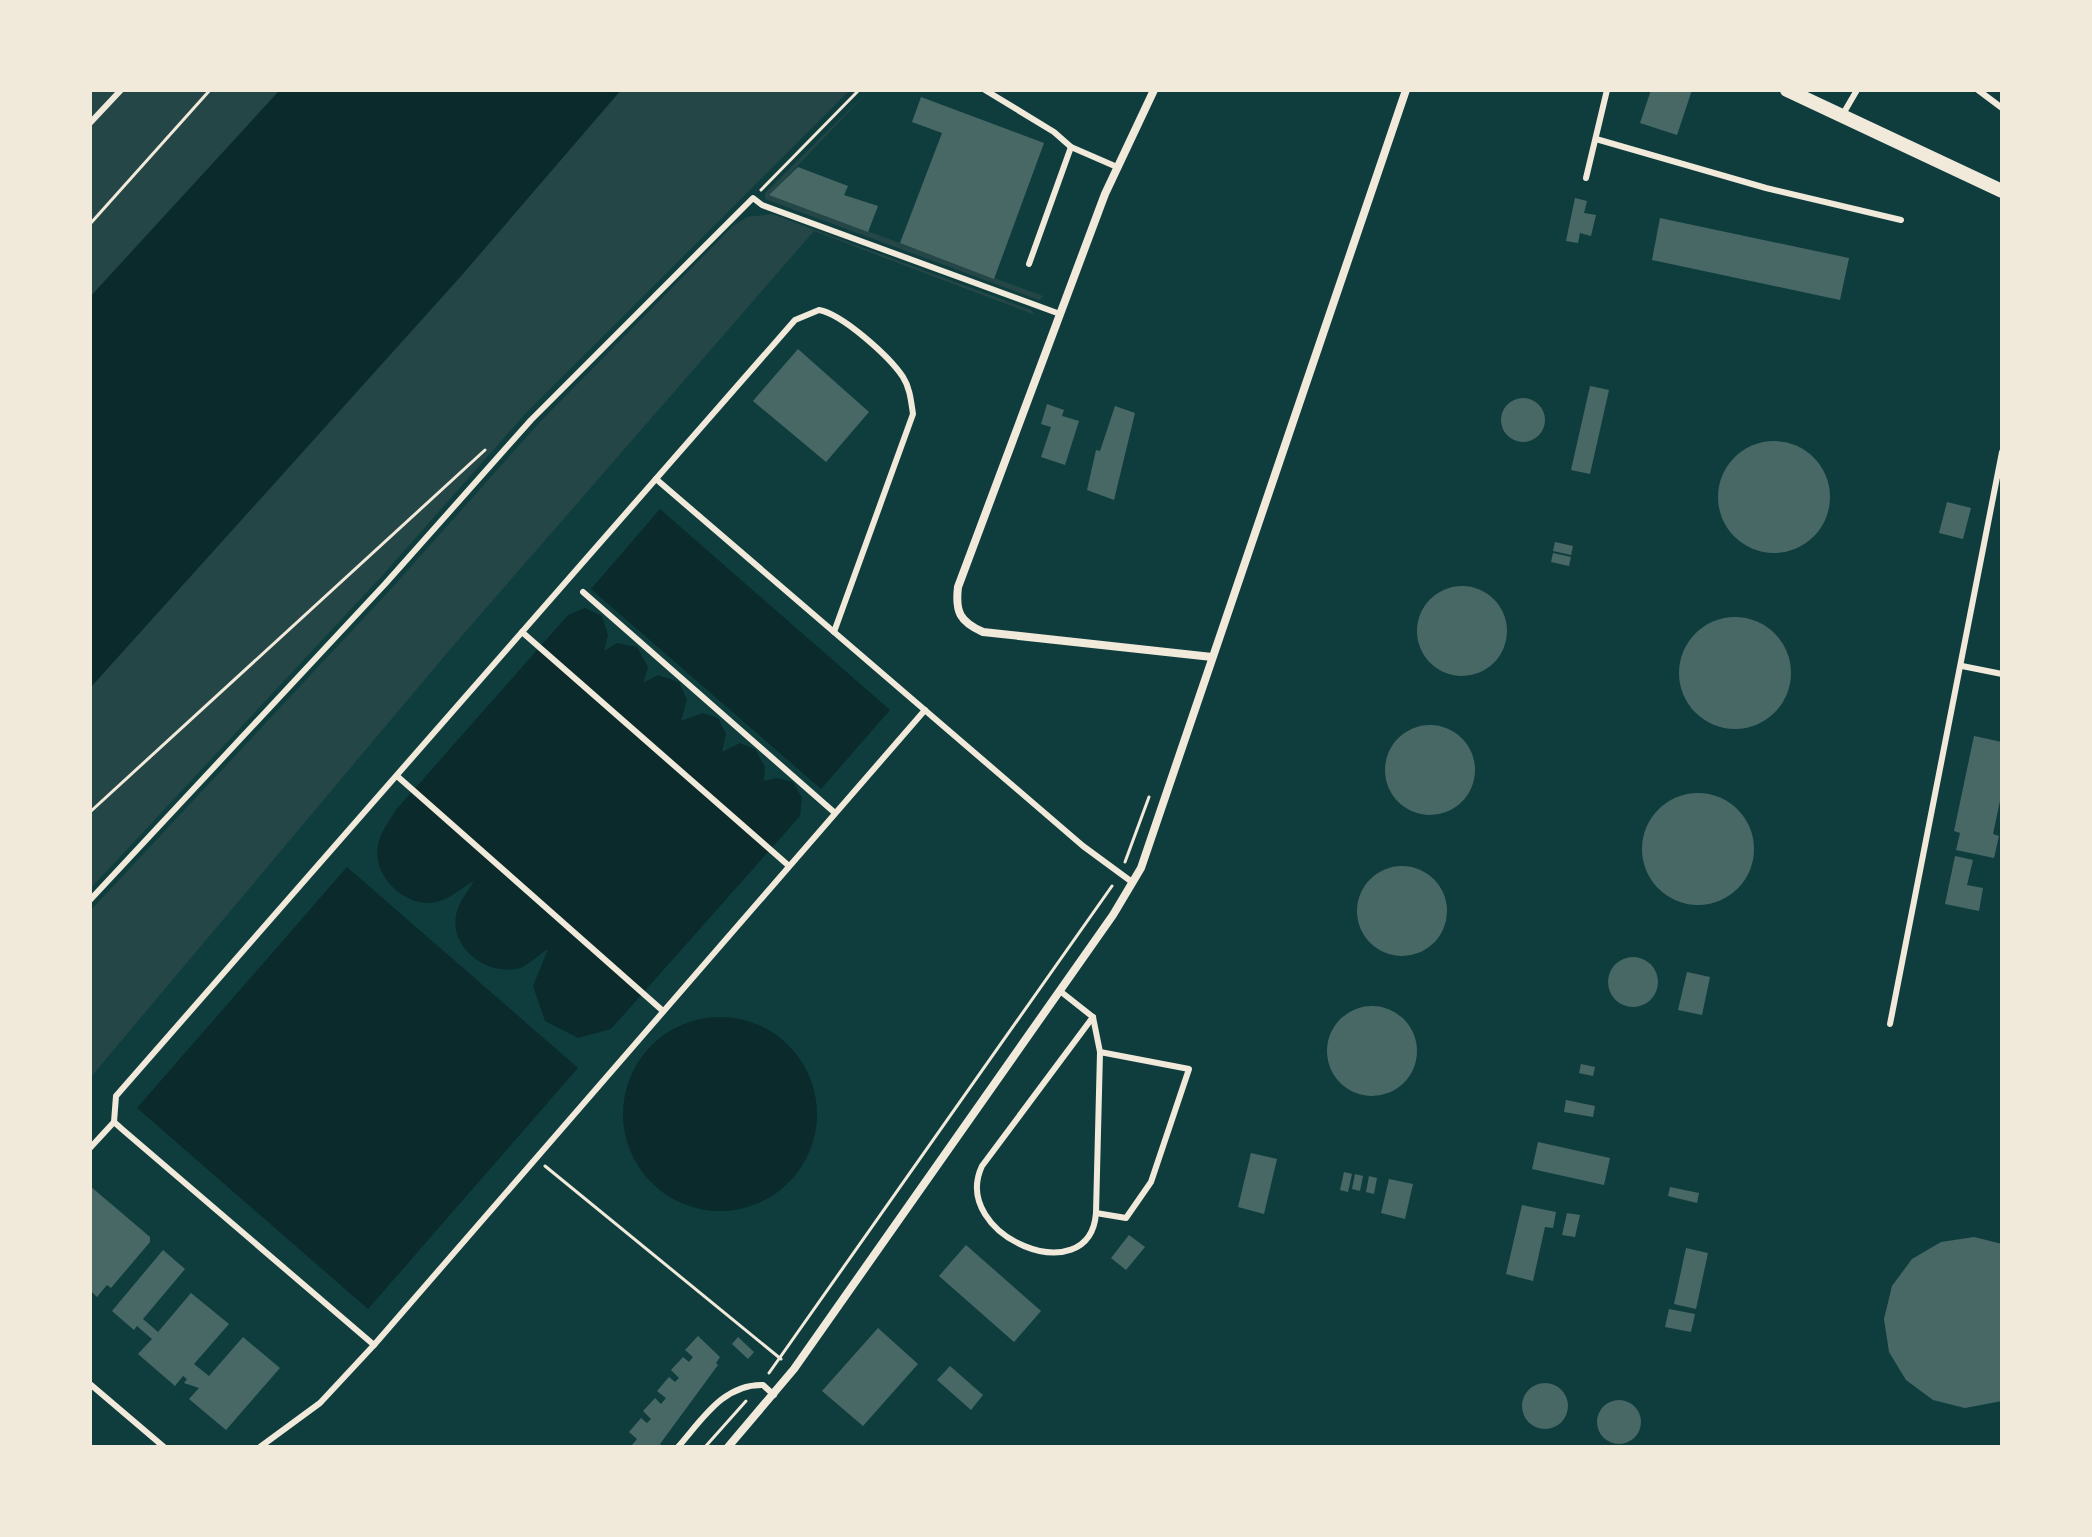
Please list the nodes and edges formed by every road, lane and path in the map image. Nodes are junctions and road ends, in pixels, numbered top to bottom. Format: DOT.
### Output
graph roads {
  1 [pos="121,90"];
  2 [pos="210,90"];
  3 [pos="859,90"];
  4 [pos="985,90"];
  5 [pos="1154,90"];
  6 [pos="1406,90"];
  7 [pos="1607,90"];
  8 [pos="1787,90"];
  9 [pos="1857,90"];
  10 [pos="1978,90"];
  11 [pos="2002,108"];
  12 [pos="1841,117"];
  13 [pos="90,123"];
  14 [pos="1596,139"];
  15 [pos="1071,147"];
  16 [pos="1117,167"];
  17 [pos="1586,178"];
  18 [pos="2002,191"];
  19 [pos="753,198"];
  20 [pos="1901,220"];
  21 [pos="90,224"];
  22 [pos="1029,264"];
  23 [pos="1060,314"];
  24 [pos="493,443"];
  25 [pos="2002,452"];
  26 [pos="656,479"];
  27 [pos="583,592"];
  28 [pos="522,632"];
  29 [pos="834,632"];
  30 [pos="1212,657"];
  31 [pos="1962,666"];
  32 [pos="2002,674"];
  33 [pos="925,710"];
  34 [pos="397,776"];
  35 [pos="1151,792"];
  36 [pos="90,812"];
  37 [pos="835,813"];
  38 [pos="789,866"];
  39 [pos="1120,875"];
  40 [pos="1132,882"];
  41 [pos="90,900"];
  42 [pos="1060,991"];
  43 [pos="663,1011"];
  44 [pos="1093,1017"];
  45 [pos="1890,1024"];
  46 [pos="1100,1052"];
  47 [pos="114,1122"];
  48 [pos="90,1148"];
  49 [pos="536,1158"];
  50 [pos="1096,1213"];
  51 [pos="374,1345"];
  52 [pos="780,1358"];
  53 [pos="794,1369"];
  54 [pos="90,1384"];
  55 [pos="759,1385"];
  56 [pos="774,1395"];
  57 [pos="164,1447"];
  58 [pos="260,1447"];
  59 [pos="678,1447"];
  60 [pos="705,1447"];
  61 [pos="728,1447"];
  1 -- 13 [label="lane"];
  2 -- 21 [label="path"];
  3 -- 19 [label="path"];
  4 -- 15 [label="lane"];
  5 -- 16 [label="street"];
  6 -- 30 [label="street"];
  7 -- 14 [label="lane"];
  8 -- 12 [label="street"];
  9 -- 12 [label="lane"];
  10 -- 11 [label="lane"];
  12 -- 18 [label="street"];
  14 -- 17 [label="lane"];
  14 -- 20 [label="lane"];
  15 -- 16 [label="lane"];
  15 -- 22 [label="lane"];
  16 -- 23 [label="street"];
  19 -- 23 [label="lane"];
  19 -- 41 [label="lane"];
  23 -- 30 [label="street"];
  24 -- 36 [label="path"];
  25 -- 31 [label="lane"];
  26 -- 28 [label="lane"];
  26 -- 29 [label="lane"];
  26 -- 29 [label="lane"];
  27 -- 37 [label="lane"];
  28 -- 34 [label="lane"];
  28 -- 38 [label="lane"];
  29 -- 33 [label="lane"];
  30 -- 40 [label="street"];
  31 -- 32 [label="lane"];
  31 -- 45 [label="lane"];
  33 -- 37 [label="lane"];
  33 -- 39 [label="lane"];
  34 -- 43 [label="lane"];
  34 -- 47 [label="lane"];
  35 -- 39 [label="path"];
  37 -- 38 [label="lane"];
  38 -- 43 [label="lane"];
  39 -- 40 [label="lane"];
  39 -- 52 [label="path"];
  40 -- 42 [label="street"];
  42 -- 44 [label="lane"];
  42 -- 53 [label="street"];
  43 -- 49 [label="lane"];
  44 -- 46 [label="lane"];
  44 -- 50 [label="lane"];
  46 -- 50 [label="lane"];
  46 -- 50 [label="lane"];
  47 -- 48 [label="lane"];
  47 -- 51 [label="lane"];
  49 -- 51 [label="lane"];
  49 -- 52 [label="path"];
  51 -- 58 [label="lane"];
  52 -- 53 [label="path"];
  52 -- 55 [label="path"];
  53 -- 56 [label="street"];
  54 -- 57 [label="lane"];
  55 -- 56 [label="lane"];
  55 -- 59 [label="lane"];
  55 -- 60 [label="path"];
  56 -- 61 [label="street"];
}
